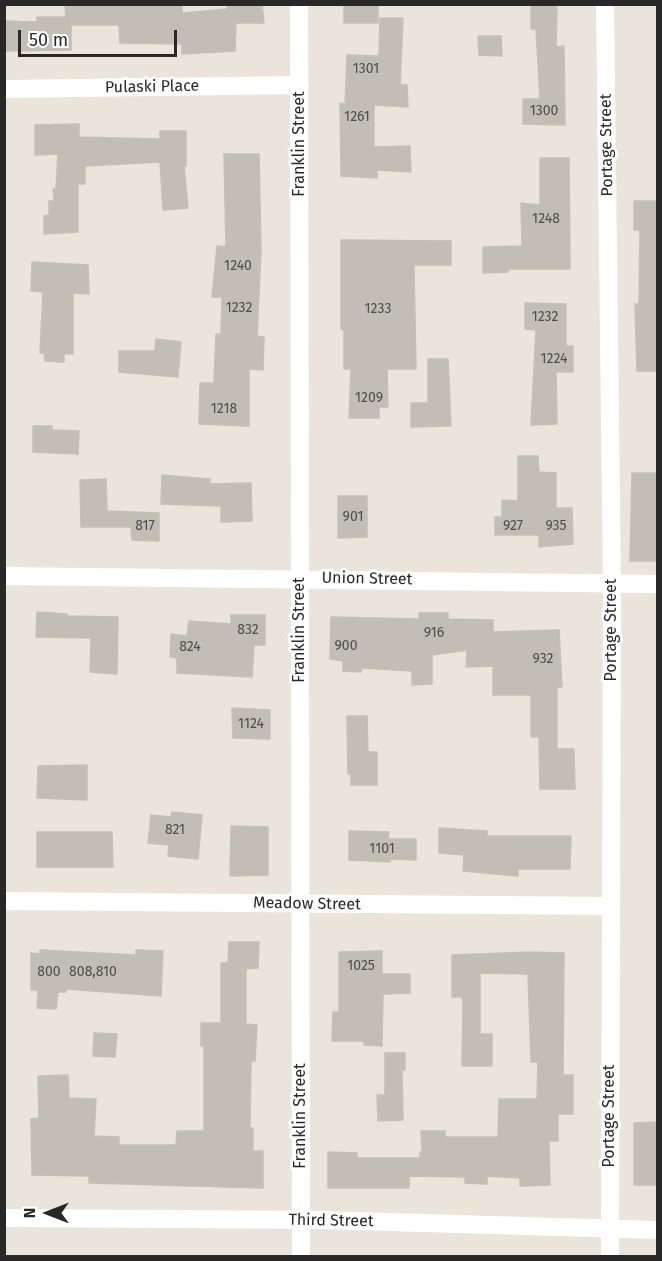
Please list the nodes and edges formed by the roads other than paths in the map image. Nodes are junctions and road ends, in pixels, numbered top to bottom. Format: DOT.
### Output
graph roads {
  1 [pos="299,4"];
  2 [pos="605,4"];
  3 [pos="300,84"];
  4 [pos="4,89"];
  5 [pos="4,576"];
  6 [pos="300,578"];
  7 [pos="612,583"];
  8 [pos="657,584"];
  9 [pos="4,901"];
  10 [pos="301,904"];
  11 [pos="610,906"];
  12 [pos="4,1218"];
  13 [pos="301,1220"];
  14 [pos="610,1228"];
  15 [pos="657,1230"];
  16 [pos="302,1257"];
  17 [pos="610,1257"];
  1 -- 3 [label="street, Franklin Street"];
  2 -- 7 [label="street, Portage Street"];
  3 -- 4 [label="street, Pulaski Place"];
  3 -- 6 [label="street, Franklin Street"];
  5 -- 6 [label="street, Union Street"];
  6 -- 7 [label="street, Union Street"];
  6 -- 10 [label="street, Franklin Street"];
  7 -- 8 [label="street, Union Street"];
  7 -- 11 [label="street, Portage Street"];
  9 -- 10 [label="street, Meadow Street"];
  10 -- 11 [label="street, Meadow Street"];
  10 -- 13 [label="street, Franklin Street"];
  11 -- 14 [label="street, Portage Street"];
  12 -- 13 [label="street, Third Street"];
  13 -- 14 [label="street, Third Street"];
  13 -- 16 [label="street, Franklin Street"];
  14 -- 15 [label="street, Third Street"];
  14 -- 17 [label="street, Portage Street"];
}
